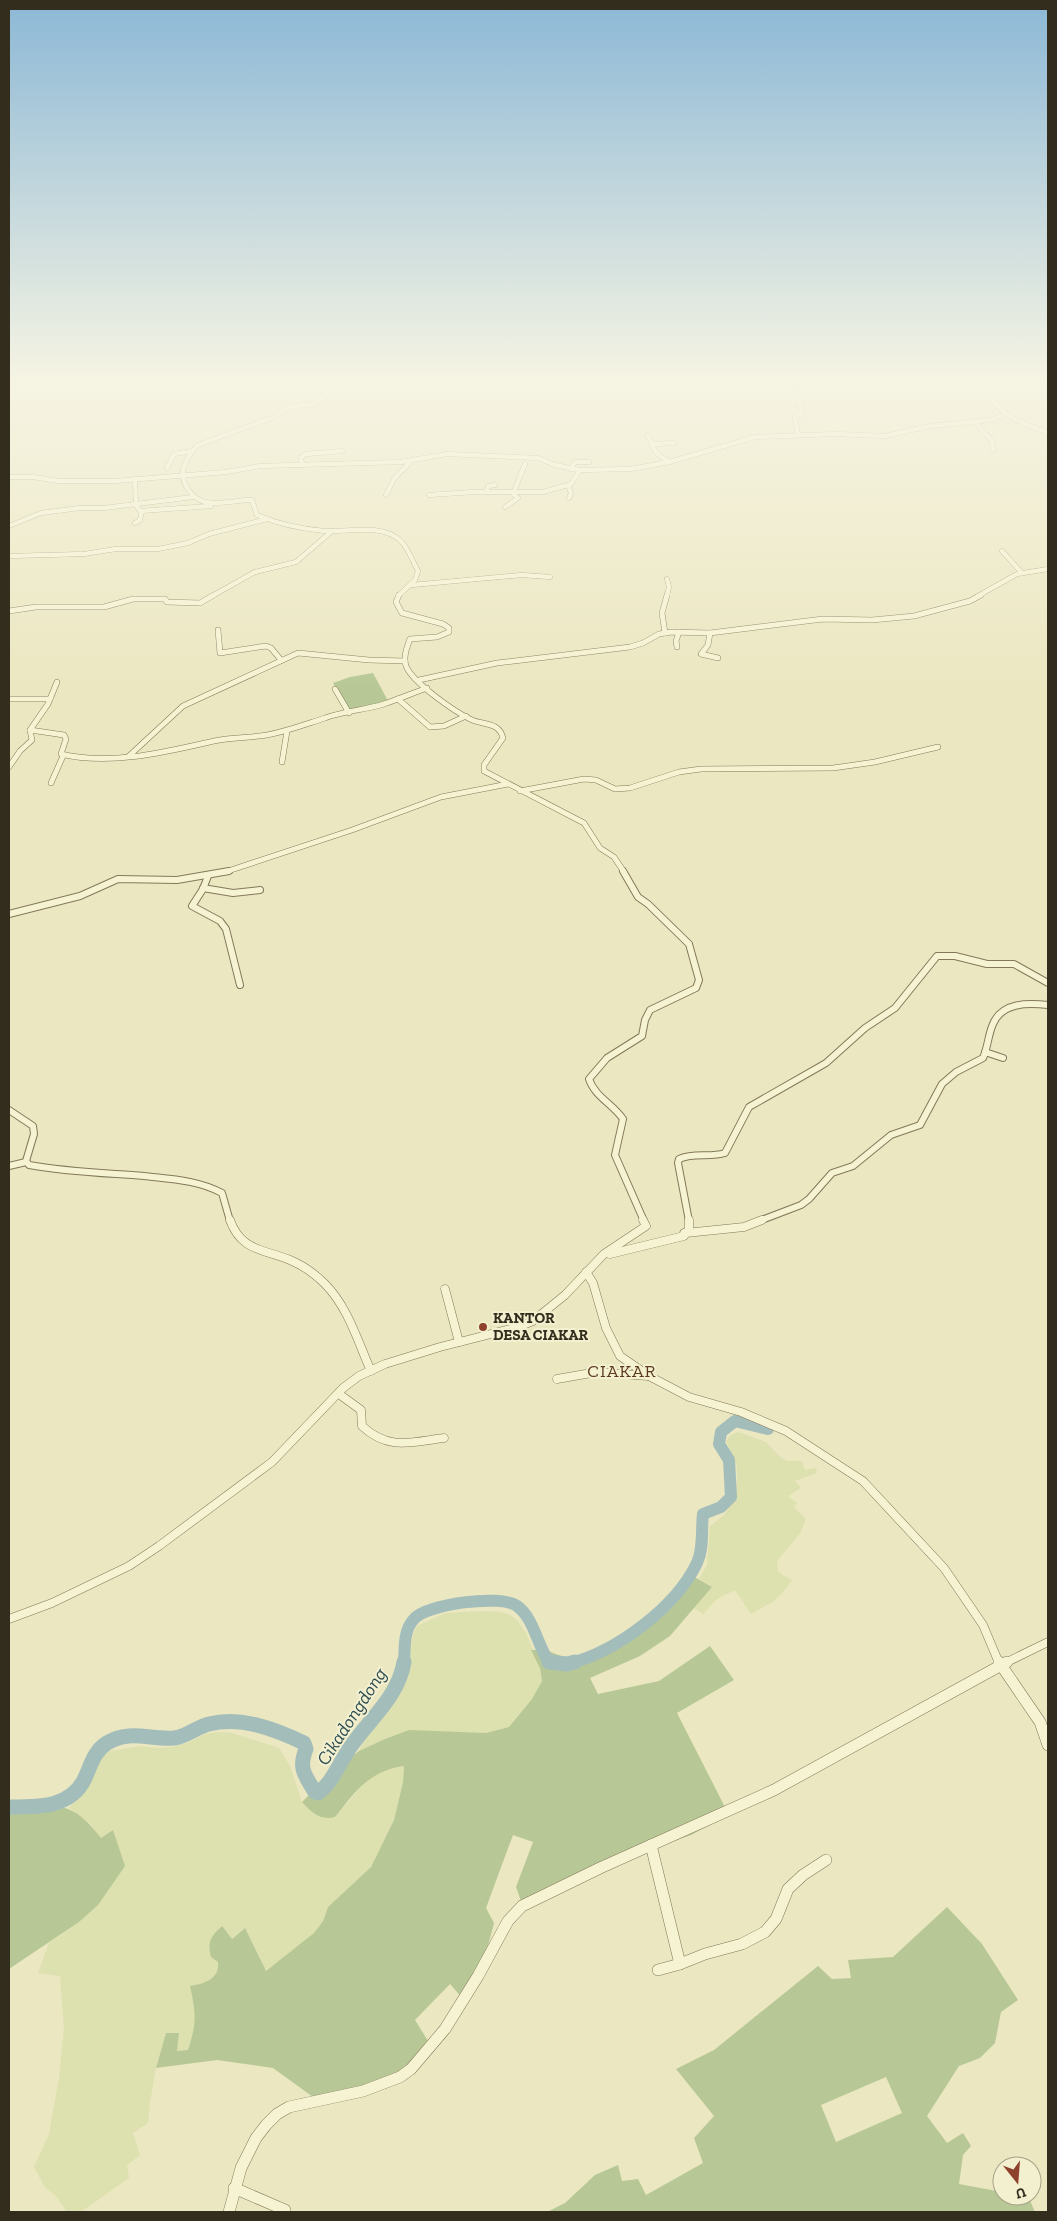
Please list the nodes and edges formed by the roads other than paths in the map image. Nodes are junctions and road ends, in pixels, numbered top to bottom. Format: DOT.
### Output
graph roads {
  1 [pos="135,482"];
  2 [pos="185,482"];
  3 [pos="393,482"];
  4 [pos="519,482"];
  5 [pos="573,482"];
  6 [pos="495,484"];
  7 [pos="568,485"];
  8 [pos="487,492"];
  9 [pos="515,492"];
  10 [pos="386,495"];
  11 [pos="429,495"];
  12 [pos="192,498"];
  13 [pos="569,498"];
  14 [pos="136,505"];
  15 [pos="216,505"];
  16 [pos="505,507"];
  17 [pos="142,511"];
  18 [pos="267,519"];
  19 [pos="135,523"];
  20 [pos="9,526"];
  21 [pos="332,531"];
  22 [pos="1002,551"];
  23 [pos="9,556"];
  24 [pos="1048,570"];
  25 [pos="1022,573"];
  26 [pos="550,577"];
  27 [pos="667,578"];
  28 [pos="412,585"];
  29 [pos="9,611"];
  30 [pos="218,630"];
  31 [pos="679,632"];
  32 [pos="665,633"];
  33 [pos="710,634"];
  34 [pos="677,647"];
  35 [pos="718,658"];
  36 [pos="282,660"];
  37 [pos="405,661"];
  38 [pos="419,680"];
  39 [pos="57,682"];
  40 [pos="427,688"];
  41 [pos="334,689"];
  42 [pos="50,698"];
  43 [pos="398,698"];
  44 [pos="9,699"];
  45 [pos="348,713"];
  46 [pos="466,716"];
  47 [pos="30,730"];
  48 [pos="287,731"];
  49 [pos="938,747"];
  50 [pos="63,756"];
  51 [pos="130,756"];
  52 [pos="282,762"];
  53 [pos="9,766"];
  54 [pos="51,784"];
  55 [pos="508,784"];
  56 [pos="520,791"];
  57 [pos="208,876"];
  58 [pos="203,888"];
  59 [pos="260,890"];
  60 [pos="9,914"];
  61 [pos="1048,983"];
  62 [pos="240,985"];
  63 [pos="1048,1005"];
  64 [pos="985,1052"];
  65 [pos="1003,1058"];
  66 [pos="9,1110"];
  67 [pos="26,1162"];
  68 [pos="9,1166"];
  69 [pos="684,1233"];
  70 [pos="598,1260"];
  71 [pos="586,1272"];
  72 [pos="445,1290"];
  73 [pos="459,1342"];
  74 [pos="371,1370"];
  75 [pos="649,1376"];
  76 [pos="557,1379"];
  77 [pos="339,1394"];
  78 [pos="444,1438"];
  79 [pos="9,1619"];
  80 [pos="1046,1646"];
  81 [pos="1000,1665"];
  82 [pos="1048,1745"];
  83 [pos="651,1845"];
  84 [pos="826,1860"];
  85 [pos="680,1964"];
  86 [pos="658,1970"];
  87 [pos="234,2188"];
  88 [pos="285,2210"];
  89 [pos="229,2212"];
  1 -- 14 [label="street"];
  2 -- 12 [label="street"];
  3 -- 10 [label="street"];
  4 -- 9 [label="street"];
  5 -- 7 [label="street"];
  6 -- 8 [label="street"];
  7 -- 9 [label="street"];
  7 -- 13 [label="street"];
  8 -- 9 [label="street"];
  8 -- 11 [label="street"];
  9 -- 16 [label="street"];
  12 -- 14 [label="street"];
  12 -- 18 [label="street"];
  14 -- 17 [label="street"];
  14 -- 20 [label="street"];
  15 -- 17 [label="street"];
  17 -- 19 [label="street"];
  18 -- 21 [label="street"];
  18 -- 23 [label="street"];
  21 -- 28 [label="street"];
  21 -- 29 [label="street"];
  22 -- 25 [label="street"];
  24 -- 25 [label="street"];
  25 -- 33 [label="street"];
  26 -- 28 [label="street"];
  27 -- 32 [label="street"];
  28 -- 37 [label="street"];
  30 -- 36 [label="street"];
  31 -- 32 [label="street"];
  31 -- 33 [label="street"];
  31 -- 34 [label="street"];
  32 -- 38 [label="street"];
  33 -- 35 [label="street"];
  36 -- 37 [label="street"];
  36 -- 51 [label="street"];
  37 -- 38 [label="street"];
  38 -- 40 [label="street"];
  39 -- 42 [label="street"];
  40 -- 43 [label="street"];
  40 -- 46 [label="street"];
  41 -- 45 [label="street"];
  42 -- 44 [label="street"];
  42 -- 47 [label="street"];
  43 -- 45 [label="street"];
  43 -- 46 [label="street"];
  45 -- 48 [label="street"];
  46 -- 55 [label="street"];
  47 -- 50 [label="street"];
  47 -- 53 [label="street"];
  48 -- 51 [label="street"];
  48 -- 52 [label="street"];
  49 -- 56 [label="street"];
  50 -- 51 [label="street"];
  50 -- 54 [label="street"];
  55 -- 56 [label="street"];
  55 -- 57 [label="street"];
  56 -- 70 [label="street"];
  57 -- 58 [label="street"];
  57 -- 60 [label="street"];
  58 -- 59 [label="street"];
  58 -- 62 [label="street"];
  61 -- 69 [label="street"];
  63 -- 64 [label="street"];
  64 -- 65 [label="street"];
  64 -- 69 [label="street"];
  66 -- 67 [label="street"];
  67 -- 68 [label="street"];
  67 -- 74 [label="street"];
  69 -- 70 [label="street"];
  70 -- 71 [label="street"];
  71 -- 73 [label="street"];
  71 -- 75 [label="street"];
  72 -- 73 [label="street"];
  73 -- 74 [label="street"];
  74 -- 77 [label="street"];
  75 -- 76 [label="street"];
  75 -- 81 [label="street"];
  77 -- 78 [label="street"];
  77 -- 79 [label="street"];
  80 -- 81 [label="street"];
  81 -- 82 [label="street"];
  81 -- 83 [label="street"];
  83 -- 85 [label="street"];
  83 -- 87 [label="street"];
  84 -- 85 [label="street"];
  85 -- 86 [label="street"];
  87 -- 88 [label="street"];
  87 -- 89 [label="street"];
}
